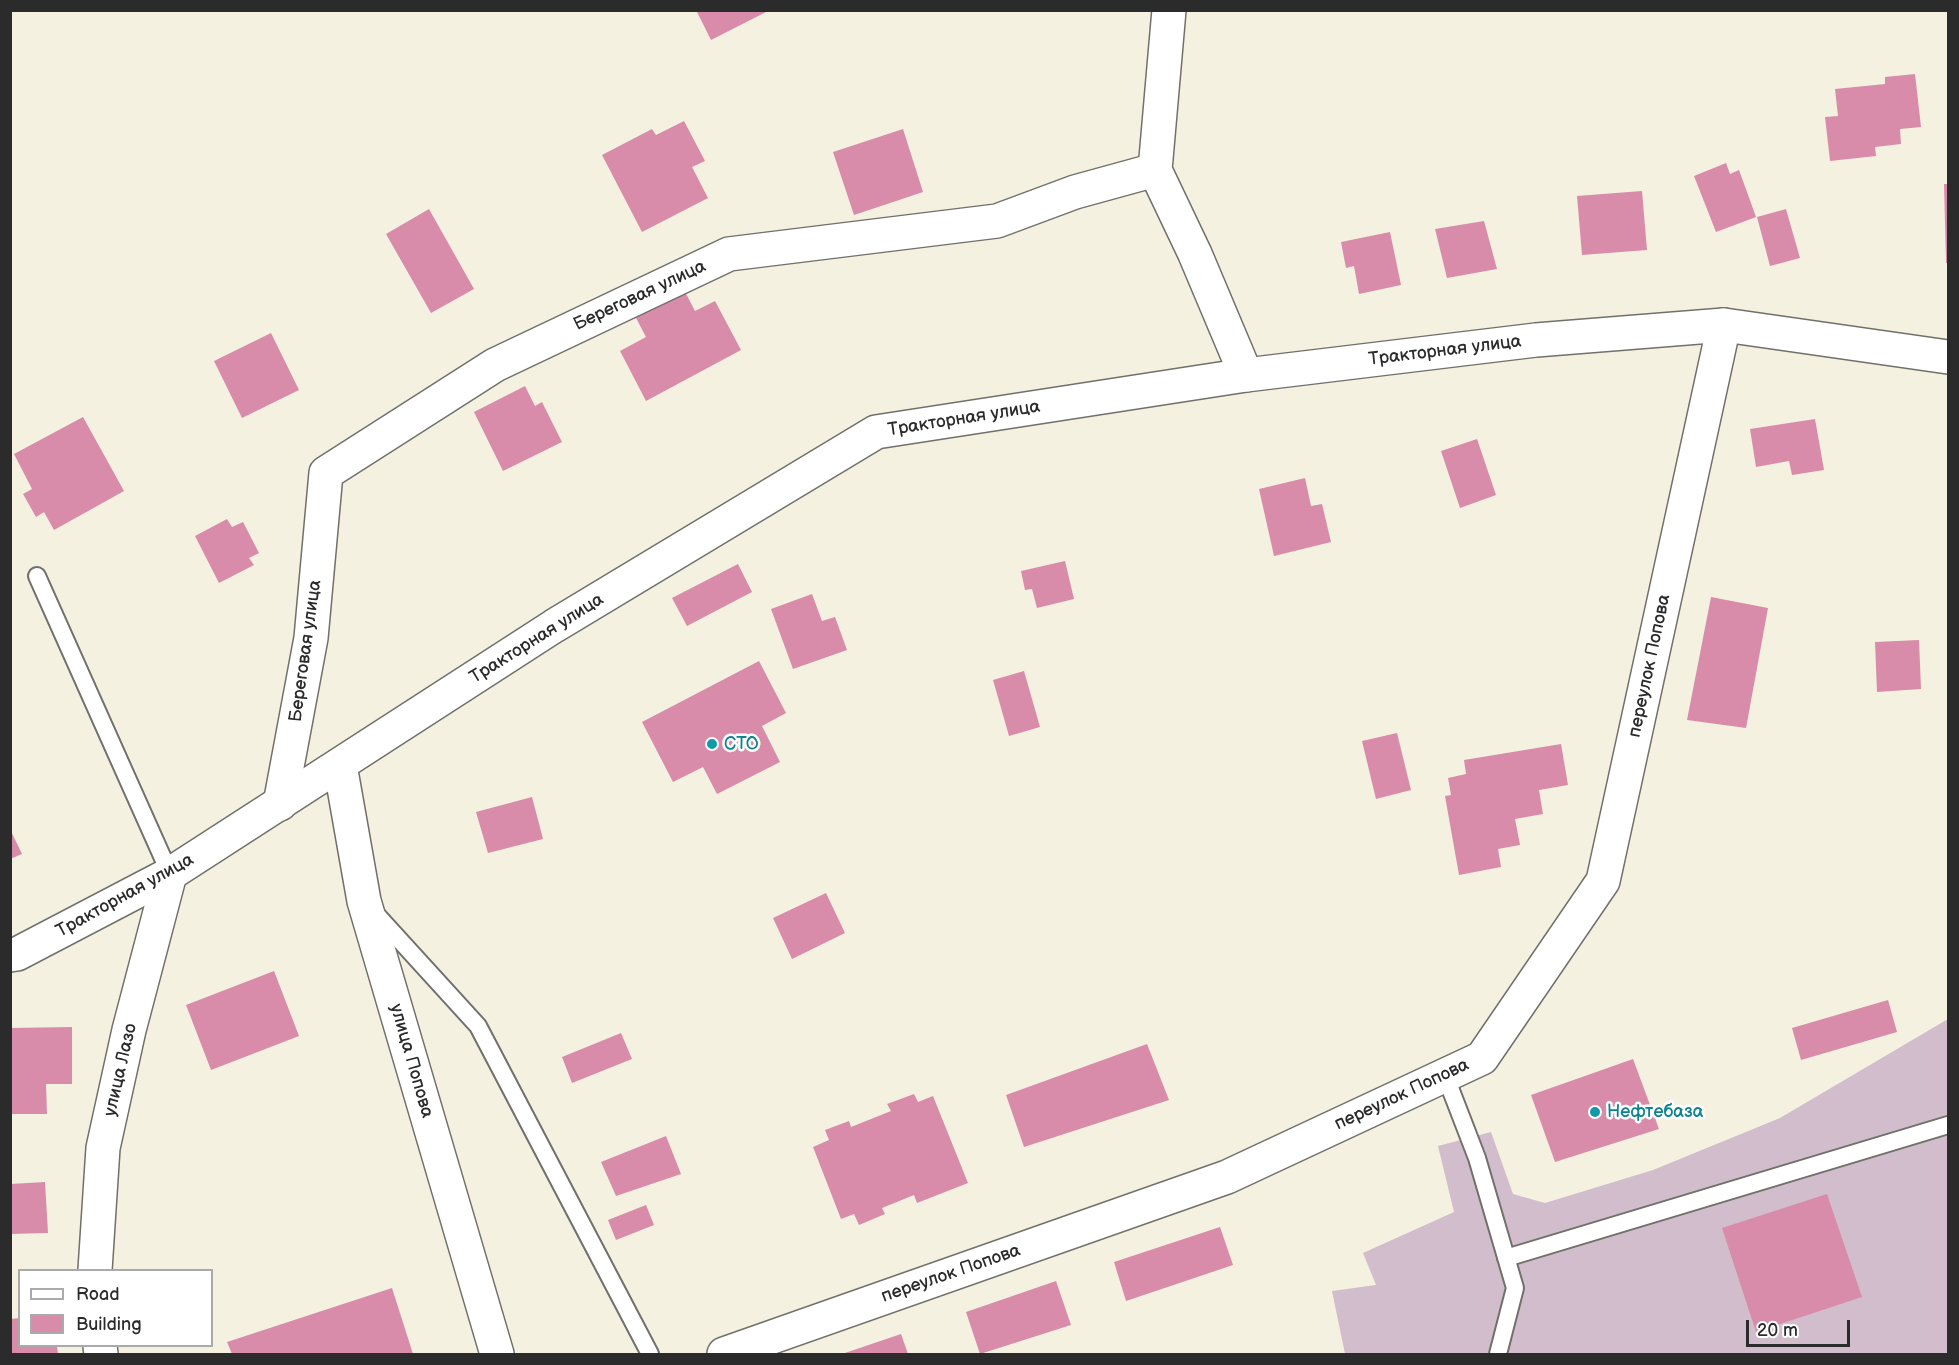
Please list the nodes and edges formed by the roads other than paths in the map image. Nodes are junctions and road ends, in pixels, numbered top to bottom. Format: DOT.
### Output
graph roads {
  1 [pos="1169,10"];
  2 [pos="1155,170"];
  3 [pos="1725,325"];
  4 [pos="1948,357"];
  5 [pos="1246,375"];
  6 [pos="37,576"];
  7 [pos="340,765"];
  8 [pos="280,804"];
  9 [pos="170,874"];
  10 [pos="364,902"];
  11 [pos="10,955"];
  12 [pos="1445,1075"];
  13 [pos="1948,1125"];
  14 [pos="1506,1258"];
  15 [pos="95,1269"];
  16 [pos="496,1354"];
  17 [pos="650,1354"];
  18 [pos="724,1354"];
  19 [pos="1498,1354"];
  1 -- 2 [label="street"];
  2 -- 5 [label="street"];
  2 -- 8 [label="street, Береговая улица"];
  3 -- 4 [label="street, Тракторная улица"];
  3 -- 5 [label="street, Тракторная улица"];
  3 -- 12 [label="street, переулок Попова"];
  5 -- 7 [label="street, Тракторная улица"];
  6 -- 9 [label="lane"];
  7 -- 8 [label="street, Тракторная улица"];
  7 -- 10 [label="street, улица Попова"];
  8 -- 9 [label="street, Тракторная улица"];
  9 -- 11 [label="street, Тракторная улица"];
  9 -- 15 [label="street, улица Лазо"];
  10 -- 16 [label="street, улица Попова"];
  10 -- 17 [label="lane"];
  12 -- 14 [label="lane"];
  12 -- 18 [label="street, переулок Попова"];
  13 -- 14 [label="lane"];
  14 -- 19 [label="lane"];
}
